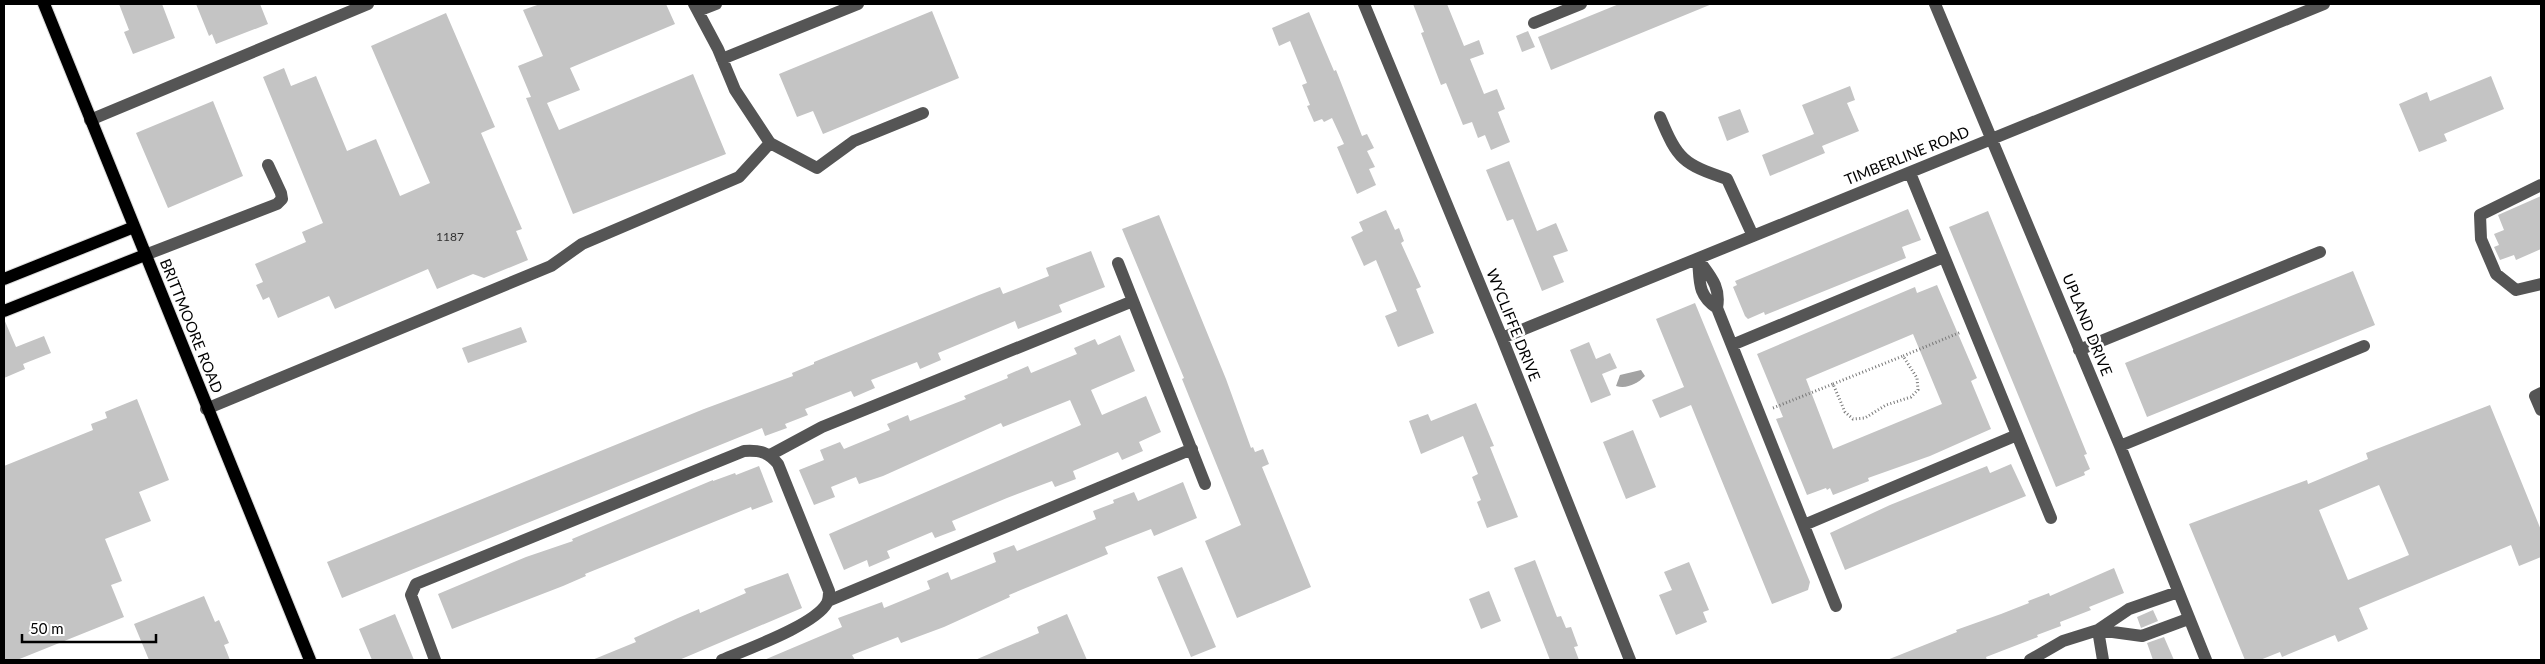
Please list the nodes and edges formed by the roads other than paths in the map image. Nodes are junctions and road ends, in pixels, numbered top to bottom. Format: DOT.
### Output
graph roads {
  1 [pos="44,4"];
  2 [pos="368,4"];
  3 [pos="716,4"];
  4 [pos="858,4"];
  5 [pos="1364,4"];
  6 [pos="1580,4"];
  7 [pos="1935,4"];
  8 [pos="2324,4"];
  9 [pos="696,7"];
  10 [pos="1534,23"];
  11 [pos="722,59"];
  12 [pos="923,113"];
  13 [pos="1660,117"];
  14 [pos="90,120"];
  15 [pos="1993,139"];
  16 [pos="770,143"];
  17 [pos="268,165"];
  18 [pos="1910,173"];
  19 [pos="2541,184"];
  20 [pos="134,227"];
  21 [pos="1753,236"];
  22 [pos="2320,252"];
  23 [pos="145,255"];
  24 [pos="1944,257"];
  25 [pos="1698,259"];
  26 [pos="1118,264"];
  27 [pos="4,279"];
  28 [pos="2541,284"];
  29 [pos="1133,300"];
  30 [pos="4,311"];
  31 [pos="1502,338"];
  32 [pos="1732,345"];
  33 [pos="2364,346"];
  34 [pos="2079,350"];
  35 [pos="2541,393"];
  36 [pos="206,409"];
  37 [pos="2541,410"];
  38 [pos="2017,435"];
  39 [pos="2120,446"];
  40 [pos="1192,449"];
  41 [pos="770,455"];
  42 [pos="1205,484"];
  43 [pos="2051,518"];
  44 [pos="1804,525"];
  45 [pos="2178,592"];
  46 [pos="828,601"];
  47 [pos="1836,606"];
  48 [pos="2188,619"];
  49 [pos="2098,630"];
  50 [pos="310,660"];
  51 [pos="435,660"];
  52 [pos="722,660"];
  53 [pos="1630,660"];
  54 [pos="2030,660"];
  55 [pos="2104,660"];
  56 [pos="2206,660"];
  1 -- 14 [label="main road, BRITTMOORE ROAD"];
  2 -- 14 [label="street"];
  3 -- 9 [label="street"];
  4 -- 11 [label="street"];
  5 -- 31 [label="street, WYCLIFFE DRIVE"];
  6 -- 10 [label="street"];
  7 -- 15 [label="street, UPLAND DRIVE"];
  8 -- 15 [label="street, TIMBERLINE ROAD"];
  9 -- 11 [label="street"];
  11 -- 16 [label="street"];
  12 -- 16 [label="street"];
  13 -- 21 [label="street"];
  14 -- 20 [label="main road, BRITTMOORE ROAD"];
  15 -- 18 [label="street, TIMBERLINE ROAD"];
  15 -- 34 [label="street, UPLAND DRIVE"];
  16 -- 36 [label="street"];
  17 -- 23 [label="street"];
  18 -- 21 [label="street, TIMBERLINE ROAD"];
  18 -- 24 [label="street"];
  19 -- 28 [label="street"];
  20 -- 23 [label="main road, BRITTMOORE ROAD"];
  20 -- 27 [label="main road"];
  21 -- 25 [label="street, TIMBERLINE ROAD"];
  22 -- 34 [label="street"];
  23 -- 30 [label="main road"];
  23 -- 36 [label="main road, BRITTMOORE ROAD"];
  24 -- 32 [label="street"];
  24 -- 38 [label="street"];
  25 -- 31 [label="street, TIMBERLINE ROAD"];
  25 -- 32 [label="street"];
  26 -- 29 [label="street"];
  29 -- 40 [label="street"];
  29 -- 41 [label="street"];
  31 -- 53 [label="street, WYCLIFFE DRIVE"];
  32 -- 44 [label="street"];
  33 -- 39 [label="street"];
  34 -- 39 [label="street, UPLAND DRIVE"];
  35 -- 37 [label="street"];
  36 -- 50 [label="main road, BRITTMOORE ROAD"];
  38 -- 43 [label="street"];
  38 -- 44 [label="street"];
  39 -- 45 [label="street, UPLAND DRIVE"];
  40 -- 42 [label="street"];
  40 -- 46 [label="street"];
  41 -- 46 [label="street"];
  41 -- 51 [label="street"];
  44 -- 47 [label="street"];
  45 -- 48 [label="street, UPLAND DRIVE"];
  45 -- 49 [label="street"];
  46 -- 52 [label="street"];
  48 -- 49 [label="street"];
  48 -- 56 [label="street, UPLAND DRIVE"];
  49 -- 54 [label="street"];
  49 -- 55 [label="street"];
}
